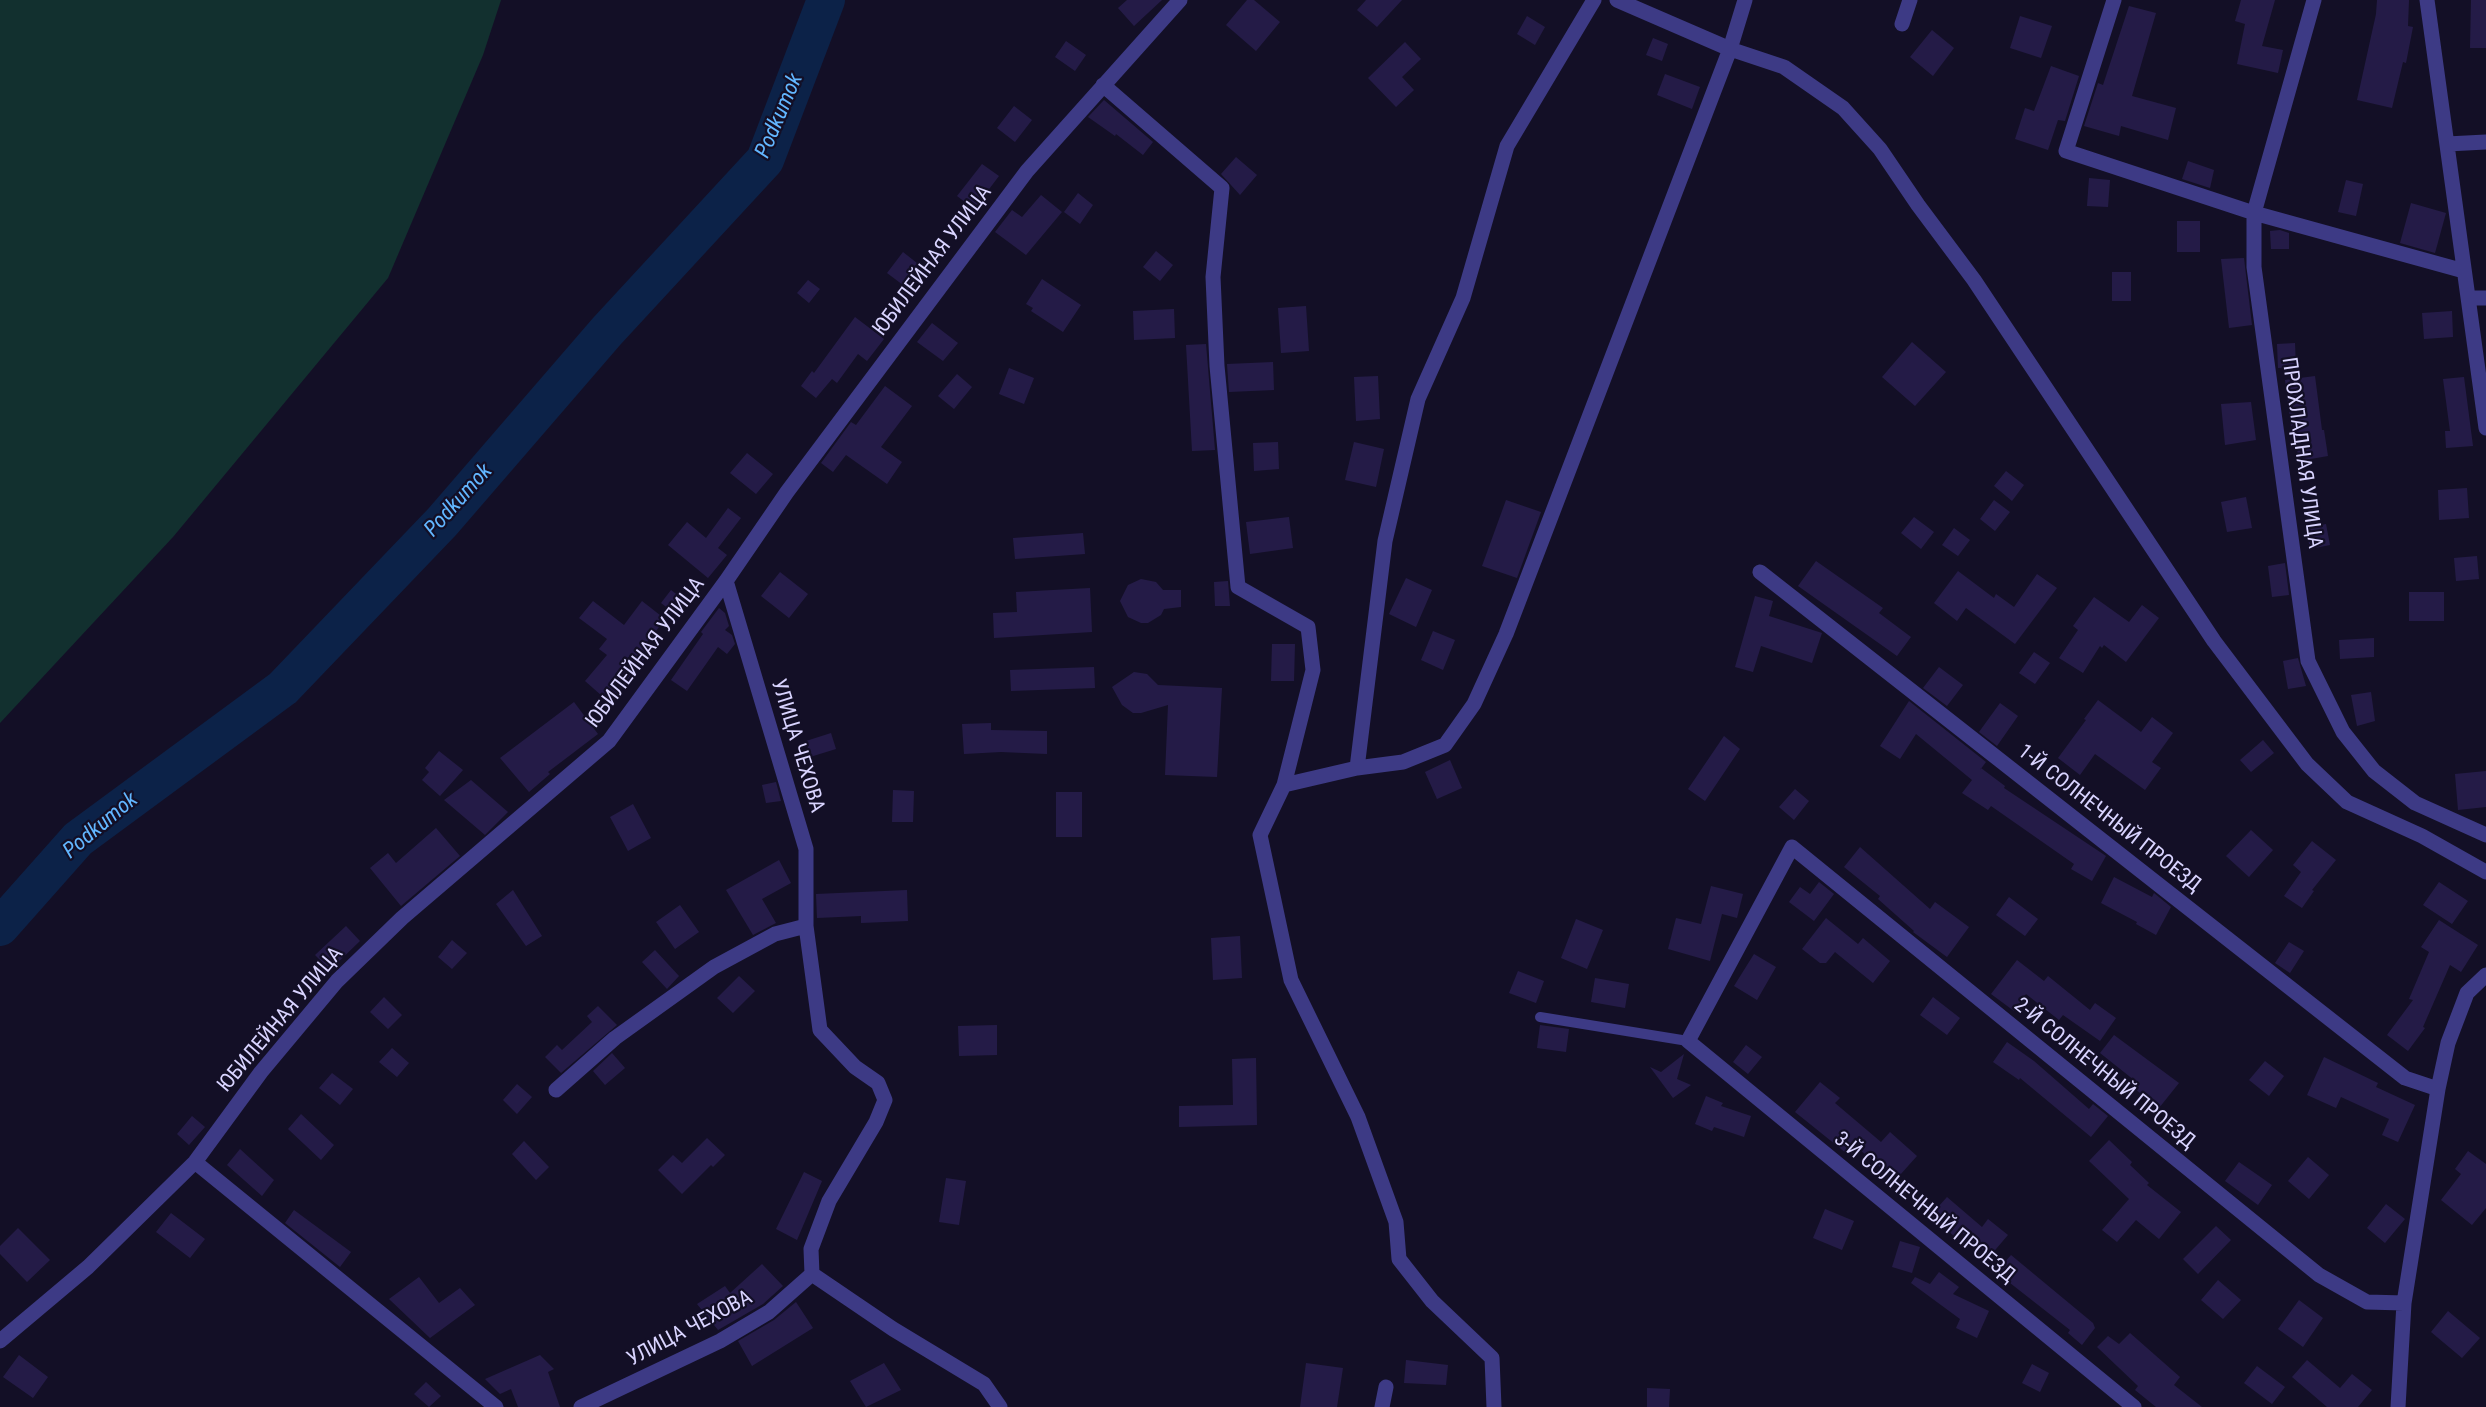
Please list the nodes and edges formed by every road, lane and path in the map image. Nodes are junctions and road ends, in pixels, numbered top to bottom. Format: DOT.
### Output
graph roads {
  1 [pos="1180,0"];
  2 [pos="1594,0"];
  3 [pos="1617,0"];
  4 [pos="1745,0"];
  5 [pos="1910,0"];
  6 [pos="2114,0"];
  7 [pos="2314,0"];
  8 [pos="2427,0"];
  9 [pos="1902,24"];
  10 [pos="1730,49"];
  11 [pos="1103,85"];
  12 [pos="2486,142"];
  13 [pos="2446,144"];
  14 [pos="2254,213"];
  15 [pos="2464,271"];
  16 [pos="2468,298"];
  17 [pos="2486,298"];
  18 [pos="2486,428"];
  19 [pos="1760,572"];
  20 [pos="726,581"];
  21 [pos="1357,768"];
  22 [pos="1284,785"];
  23 [pos="2486,835"];
  24 [pos="2486,872"];
  25 [pos="806,926"];
  26 [pos="2486,975"];
  27 [pos="1540,1017"];
  28 [pos="1688,1041"];
  29 [pos="2438,1089"];
  30 [pos="556,1090"];
  31 [pos="195,1162"];
  32 [pos="812,1274"];
  33 [pos="2404,1303"];
  34 [pos="0,1341"];
  35 [pos="1386,1387"];
  36 [pos="496,1407"];
  37 [pos="581,1407"];
  38 [pos="1000,1407"];
  39 [pos="1382,1407"];
  40 [pos="1494,1407"];
  41 [pos="2134,1407"];
  42 [pos="2398,1407"];
  1 -- 11 [label="street, ЮБИЛЕЙНАЯ УЛИЦА"];
  2 -- 21 [label="street"];
  3 -- 10 [label="street"];
  4 -- 10 [label="street"];
  5 -- 9 [label="street"];
  6 -- 14 [label="street"];
  7 -- 14 [label="street, ПРОХЛАДНАЯ УЛИЦА"];
  8 -- 13 [label="street"];
  10 -- 21 [label="street"];
  10 -- 24 [label="street"];
  11 -- 20 [label="street, ЮБИЛЕЙНАЯ УЛИЦА"];
  11 -- 22 [label="street"];
  12 -- 13 [label="street"];
  13 -- 15 [label="street"];
  14 -- 15 [label="street"];
  14 -- 23 [label="street, ПРОХЛАДНАЯ УЛИЦА"];
  15 -- 16 [label="street"];
  16 -- 17 [label="street"];
  16 -- 18 [label="street"];
  19 -- 29 [label="street, 1-Й СОЛНЕЧНЫЙ ПРОЕЗД"];
  20 -- 25 [label="street, УЛИЦА ЧЕХОВА"];
  20 -- 31 [label="street, ЮБИЛЕЙНАЯ УЛИЦА"];
  21 -- 22 [label="street"];
  22 -- 40 [label="street"];
  25 -- 30 [label="street"];
  25 -- 32 [label="street, УЛИЦА ЧЕХОВА"];
  26 -- 29 [label="street"];
  27 -- 28 [label="lane"];
  28 -- 33 [label="street, 2-Й СОЛНЕЧНЫЙ ПРОЕЗД"];
  28 -- 41 [label="street, 3-Й СОЛНЕЧНЫЙ ПРОЕЗД"];
  29 -- 33 [label="street"];
  31 -- 34 [label="street, ЮБИЛЕЙНАЯ УЛИЦА"];
  31 -- 36 [label="street"];
  32 -- 37 [label="street, УЛИЦА ЧЕХОВА"];
  32 -- 38 [label="street"];
  33 -- 42 [label="street"];
  35 -- 39 [label="street"];
}
